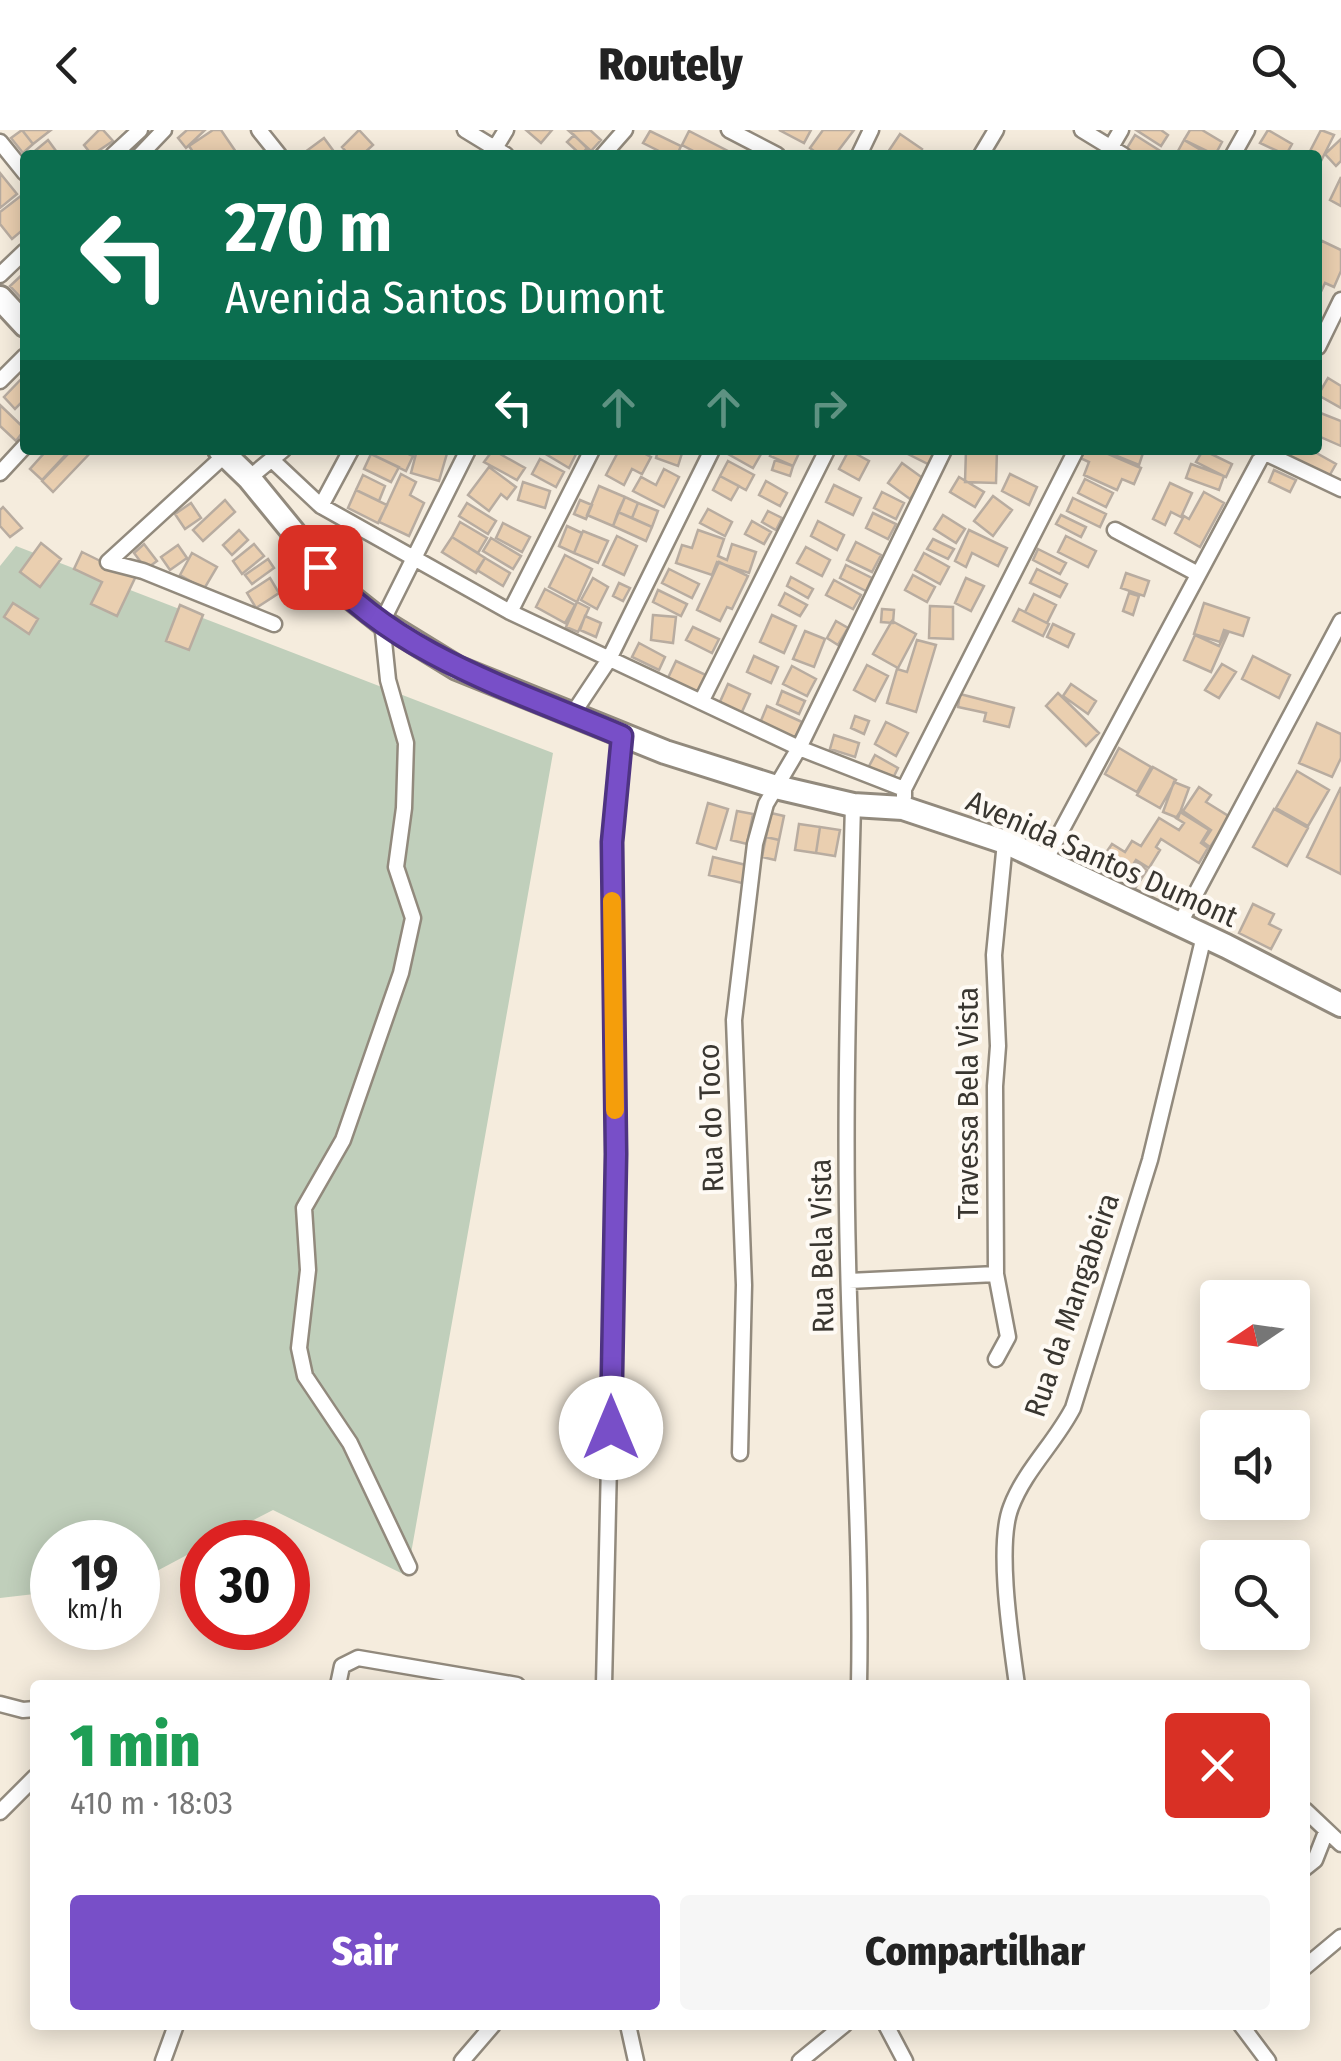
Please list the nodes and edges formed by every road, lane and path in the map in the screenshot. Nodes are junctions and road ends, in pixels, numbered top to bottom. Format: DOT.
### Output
graph roads {
  1 [pos="164,130"];
  2 [pos="258,130"];
  3 [pos="465,130"];
  4 [pos="625,130"];
  5 [pos="729,130"];
  6 [pos="1082,130"];
  7 [pos="751,134"];
  8 [pos="0,142"];
  9 [pos="144,150"];
  10 [pos="275,150"];
  11 [pos="497,150"];
  12 [pos="607,150"];
  13 [pos="771,150"];
  14 [pos="1110,150"];
  15 [pos="20,166"];
  16 [pos="20,255"];
  17 [pos="0,275"];
  18 [pos="0,298"];
  19 [pos="1341,300"];
  20 [pos="20,320"];
  21 [pos="1322,338"];
  22 [pos="20,361"];
  23 [pos="0,381"];
  24 [pos="20,451"];
  25 [pos="220,455"];
  26 [pos="226,455"];
  27 [pos="278,455"];
  28 [pos="348,455"];
  29 [pos="465,455"];
  30 [pos="589,455"];
  31 [pos="710,455"];
  32 [pos="824,455"];
  33 [pos="942,455"];
  34 [pos="1074,455"];
  35 [pos="1260,455"];
  36 [pos="1270,455"];
  37 [pos="0,472"];
  38 [pos="249,478"];
  39 [pos="1341,489"];
  40 [pos="321,506"];
  41 [pos="1115,530"];
  42 [pos="413,557"];
  43 [pos="1198,574"];
  44 [pos="510,612"];
  45 [pos="1341,621"];
  46 [pos="382,622"];
  47 [pos="274,624"];
  48 [pos="608,660"];
  49 [pos="701,702"];
  50 [pos="572,715"];
  51 [pos="622,736"];
  52 [pos="798,748"];
  53 [pos="776,787"];
  54 [pos="904,798"];
  55 [pos="853,805"];
  56 [pos="1005,842"];
  57 [pos="1045,861"];
  58 [pos="1180,924"];
  59 [pos="1204,936"];
  60 [pos="1341,1006"];
  61 [pos="996,1274"];
  62 [pos="848,1281"];
  63 [pos="996,1359"];
  64 [pos="740,1453"];
  65 [pos="409,1567"];
  66 [pos="339,1680"];
  67 [pos="490,1680"];
  68 [pos="604,1680"];
  69 [pos="859,1680"];
  70 [pos="1016,1680"];
  71 [pos="0,1704"];
  72 [pos="30,1710"];
  73 [pos="30,1782"];
  74 [pos="0,1812"];
  75 [pos="1310,1815"];
  76 [pos="1326,1832"];
  77 [pos="1341,1844"];
  78 [pos="1310,1864"];
  79 [pos="1341,1937"];
  80 [pos="1310,1963"];
  81 [pos="174,2030"];
  82 [pos="489,2030"];
  83 [pos="629,2030"];
  84 [pos="838,2030"];
  85 [pos="889,2030"];
  86 [pos="1246,2030"];
  87 [pos="1268,2060"];
  88 [pos="162,2061"];
  89 [pos="462,2061"];
  90 [pos="636,2061"];
  91 [pos="800,2061"];
  92 [pos="905,2061"];
  1 -- 9 [label="street"];
  2 -- 10 [label="street"];
  3 -- 11 [label="street"];
  4 -- 12 [label="street"];
  5 -- 7 [label="street"];
  6 -- 14 [label="street"];
  7 -- 13 [label="street"];
  8 -- 15 [label="street"];
  16 -- 17 [label="street"];
  18 -- 20 [label="main road"];
  19 -- 21 [label="street"];
  22 -- 23 [label="street"];
  24 -- 37 [label="street"];
  25 -- 47 [label="street"];
  26 -- 38 [label="main road, Avenida Santos Dumont"];
  27 -- 38 [label="street"];
  27 -- 40 [label="street"];
  28 -- 40 [label="street"];
  29 -- 42 [label="street"];
  30 -- 44 [label="street"];
  31 -- 48 [label="street"];
  32 -- 49 [label="street"];
  33 -- 52 [label="street, Rua do Toco"];
  34 -- 54 [label="street"];
  35 -- 43 [label="street"];
  36 -- 39 [label="street"];
  38 -- 46 [label="main road, Avenida Santos Dumont"];
  40 -- 42 [label="street"];
  41 -- 43 [label="street"];
  42 -- 44 [label="street"];
  42 -- 46 [label="street"];
  43 -- 57 [label="street"];
  44 -- 48 [label="street"];
  45 -- 58 [label="street"];
  46 -- 50 [label="main road, Avenida Santos Dumont"];
  46 -- 65 [label="street"];
  48 -- 49 [label="street"];
  48 -- 50 [label="street"];
  49 -- 52 [label="street"];
  50 -- 51 [label="main road, Avenida Santos Dumont"];
  51 -- 53 [label="main road, Avenida Santos Dumont"];
  51 -- 68 [label="street"];
  52 -- 53 [label="street, Rua do Toco"];
  52 -- 54 [label="street"];
  53 -- 55 [label="main road, Avenida Santos Dumont"];
  53 -- 64 [label="street, Rua do Toco"];
  54 -- 55 [label="main road, Avenida Santos Dumont"];
  54 -- 56 [label="main road, Avenida Santos Dumont"];
  55 -- 62 [label="street, Rua Bela Vista"];
  56 -- 57 [label="main road, Avenida Santos Dumont"];
  56 -- 61 [label="street, Travessa Bela Vista"];
  57 -- 58 [label="main road, Avenida Santos Dumont"];
  58 -- 59 [label="main road, Avenida Santos Dumont"];
  59 -- 60 [label="main road, Avenida Santos Dumont"];
  59 -- 70 [label="street, Rua da Mangabeira"];
  61 -- 62 [label="street"];
  61 -- 63 [label="street, Travessa Bela Vista"];
  62 -- 69 [label="street, Rua Bela Vista"];
  66 -- 67 [label="street"];
  71 -- 72 [label="street"];
  73 -- 74 [label="street"];
  75 -- 76 [label="street"];
  76 -- 77 [label="street"];
  76 -- 78 [label="street"];
  79 -- 80 [label="street"];
  81 -- 88 [label="street"];
  82 -- 89 [label="street"];
  83 -- 90 [label="street"];
  84 -- 91 [label="street"];
  85 -- 92 [label="street"];
  86 -- 87 [label="street"];
}
